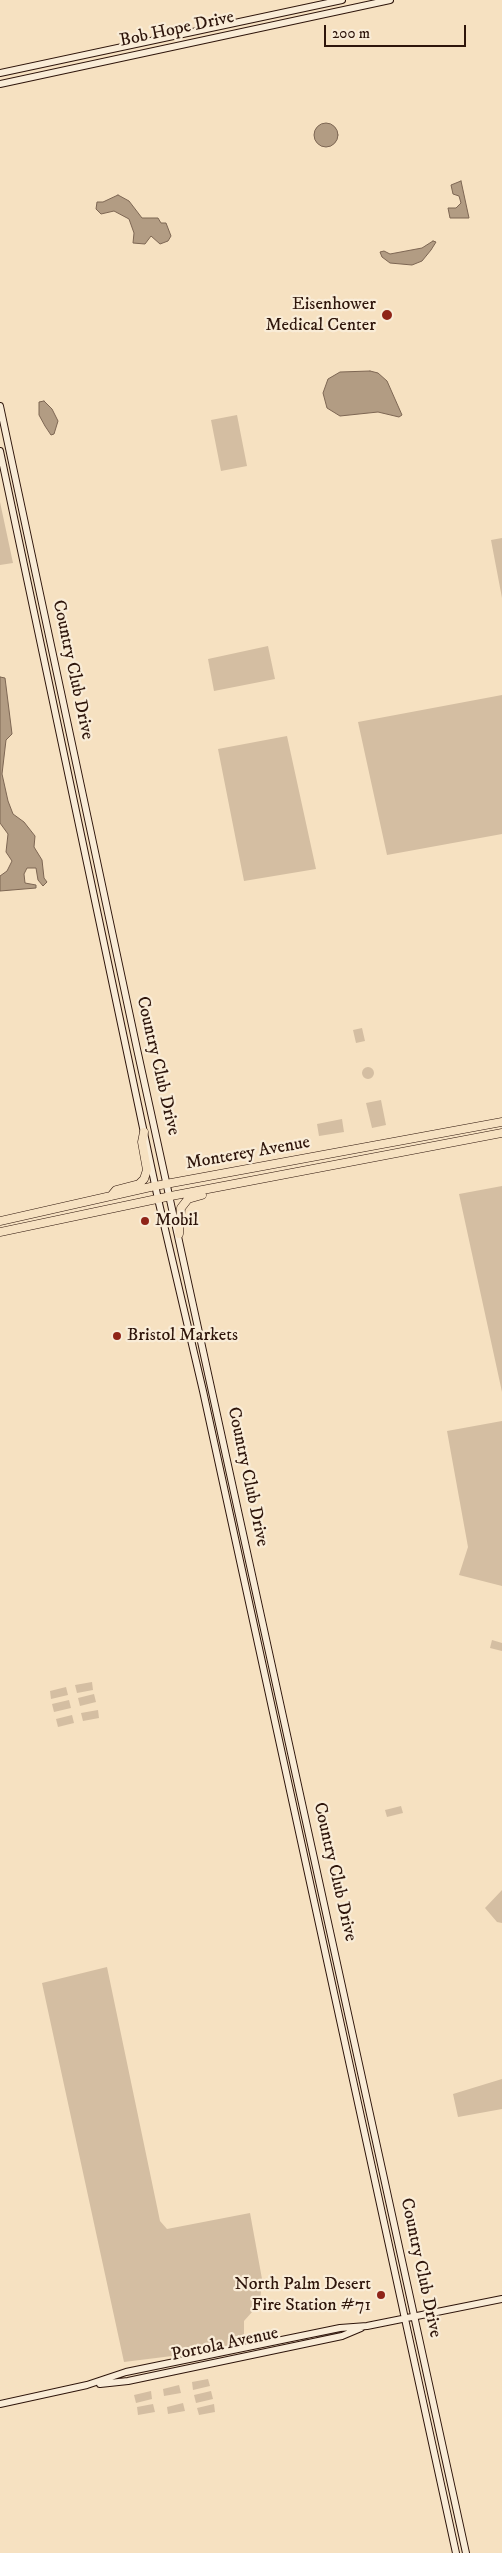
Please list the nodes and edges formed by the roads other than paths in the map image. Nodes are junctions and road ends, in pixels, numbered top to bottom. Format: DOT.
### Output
graph roads {
  1 [pos="342,0"];
  2 [pos="390,0"];
  3 [pos="0,73"];
  4 [pos="0,84"];
  5 [pos="0,406"];
  6 [pos="0,451"];
  7 [pos="36,627"];
  8 [pos="52,651"];
  9 [pos="502,1122"];
  10 [pos="144,1132"];
  11 [pos="502,1133"];
  12 [pos="422,1137"];
  13 [pos="382,1156"];
  14 [pos="168,1184"];
  15 [pos="228,1185"];
  16 [pos="155,1186"];
  17 [pos="110,1196"];
  18 [pos="171,1196"];
  19 [pos="158,1199"];
  20 [pos="0,1221"];
  21 [pos="0,1232"];
  22 [pos="179,1234"];
  23 [pos="389,2243"];
  24 [pos="404,2266"];
  25 [pos="502,2299"];
  26 [pos="415,2316"];
  27 [pos="405,2318"];
  28 [pos="367,2326"];
  29 [pos="245,2348"];
  30 [pos="209,2364"];
  31 [pos="87,2385"];
  32 [pos="0,2404"];
  33 [pos="456,2553"];
  34 [pos="466,2553"];
  1 -- 3 [label="main road, Bob Hope Drive"];
  2 -- 4 [label="main road, Bob Hope Drive"];
  5 -- 8 [label="main road, Country Club Drive"];
  6 -- 7 [label="main road, Country Club Drive"];
  7 -- 8 [label="main road"];
  7 -- 10 [label="main road, Country Club Drive"];
  8 -- 14 [label="main road, Country Club Drive"];
  9 -- 12 [label="main road, Monterey Avenue"];
  10 -- 16 [label="main road, Country Club Drive"];
  10 -- 17 [label="main road"];
  11 -- 13 [label="main road, Monterey Avenue"];
  12 -- 13 [label="main road"];
  12 -- 14 [label="main road, Monterey Avenue"];
  13 -- 15 [label="main road, Monterey Avenue"];
  14 -- 16 [label="main road, Monterey Avenue"];
  14 -- 18 [label="main road, Country Club Drive"];
  15 -- 18 [label="main road, Monterey Avenue"];
  15 -- 22 [label="main road"];
  16 -- 17 [label="main road, Monterey Avenue"];
  16 -- 19 [label="main road, Country Club Drive"];
  17 -- 20 [label="main road, Monterey Avenue"];
  18 -- 19 [label="main road, Monterey Avenue"];
  18 -- 22 [label="main road, Country Club Drive"];
  19 -- 21 [label="main road, Monterey Avenue"];
  19 -- 23 [label="main road, Country Club Drive"];
  22 -- 24 [label="main road, Country Club Drive"];
  23 -- 24 [label="main road"];
  23 -- 27 [label="main road, Country Club Drive"];
  24 -- 26 [label="main road, Country Club Drive"];
  25 -- 26 [label="main road, Portola Avenue"];
  26 -- 27 [label="main road, Portola Avenue"];
  26 -- 34 [label="main road, Country Club Drive"];
  27 -- 28 [label="main road, Portola Avenue"];
  27 -- 33 [label="main road, Country Club Drive"];
  28 -- 29 [label="main road, Portola Avenue"];
  28 -- 30 [label="main road, Portola Avenue"];
  29 -- 30 [label="main road"];
  29 -- 31 [label="main road, Portola Avenue"];
  30 -- 31 [label="main road, Portola Avenue"];
  31 -- 32 [label="main road, Portola Avenue"];
}
